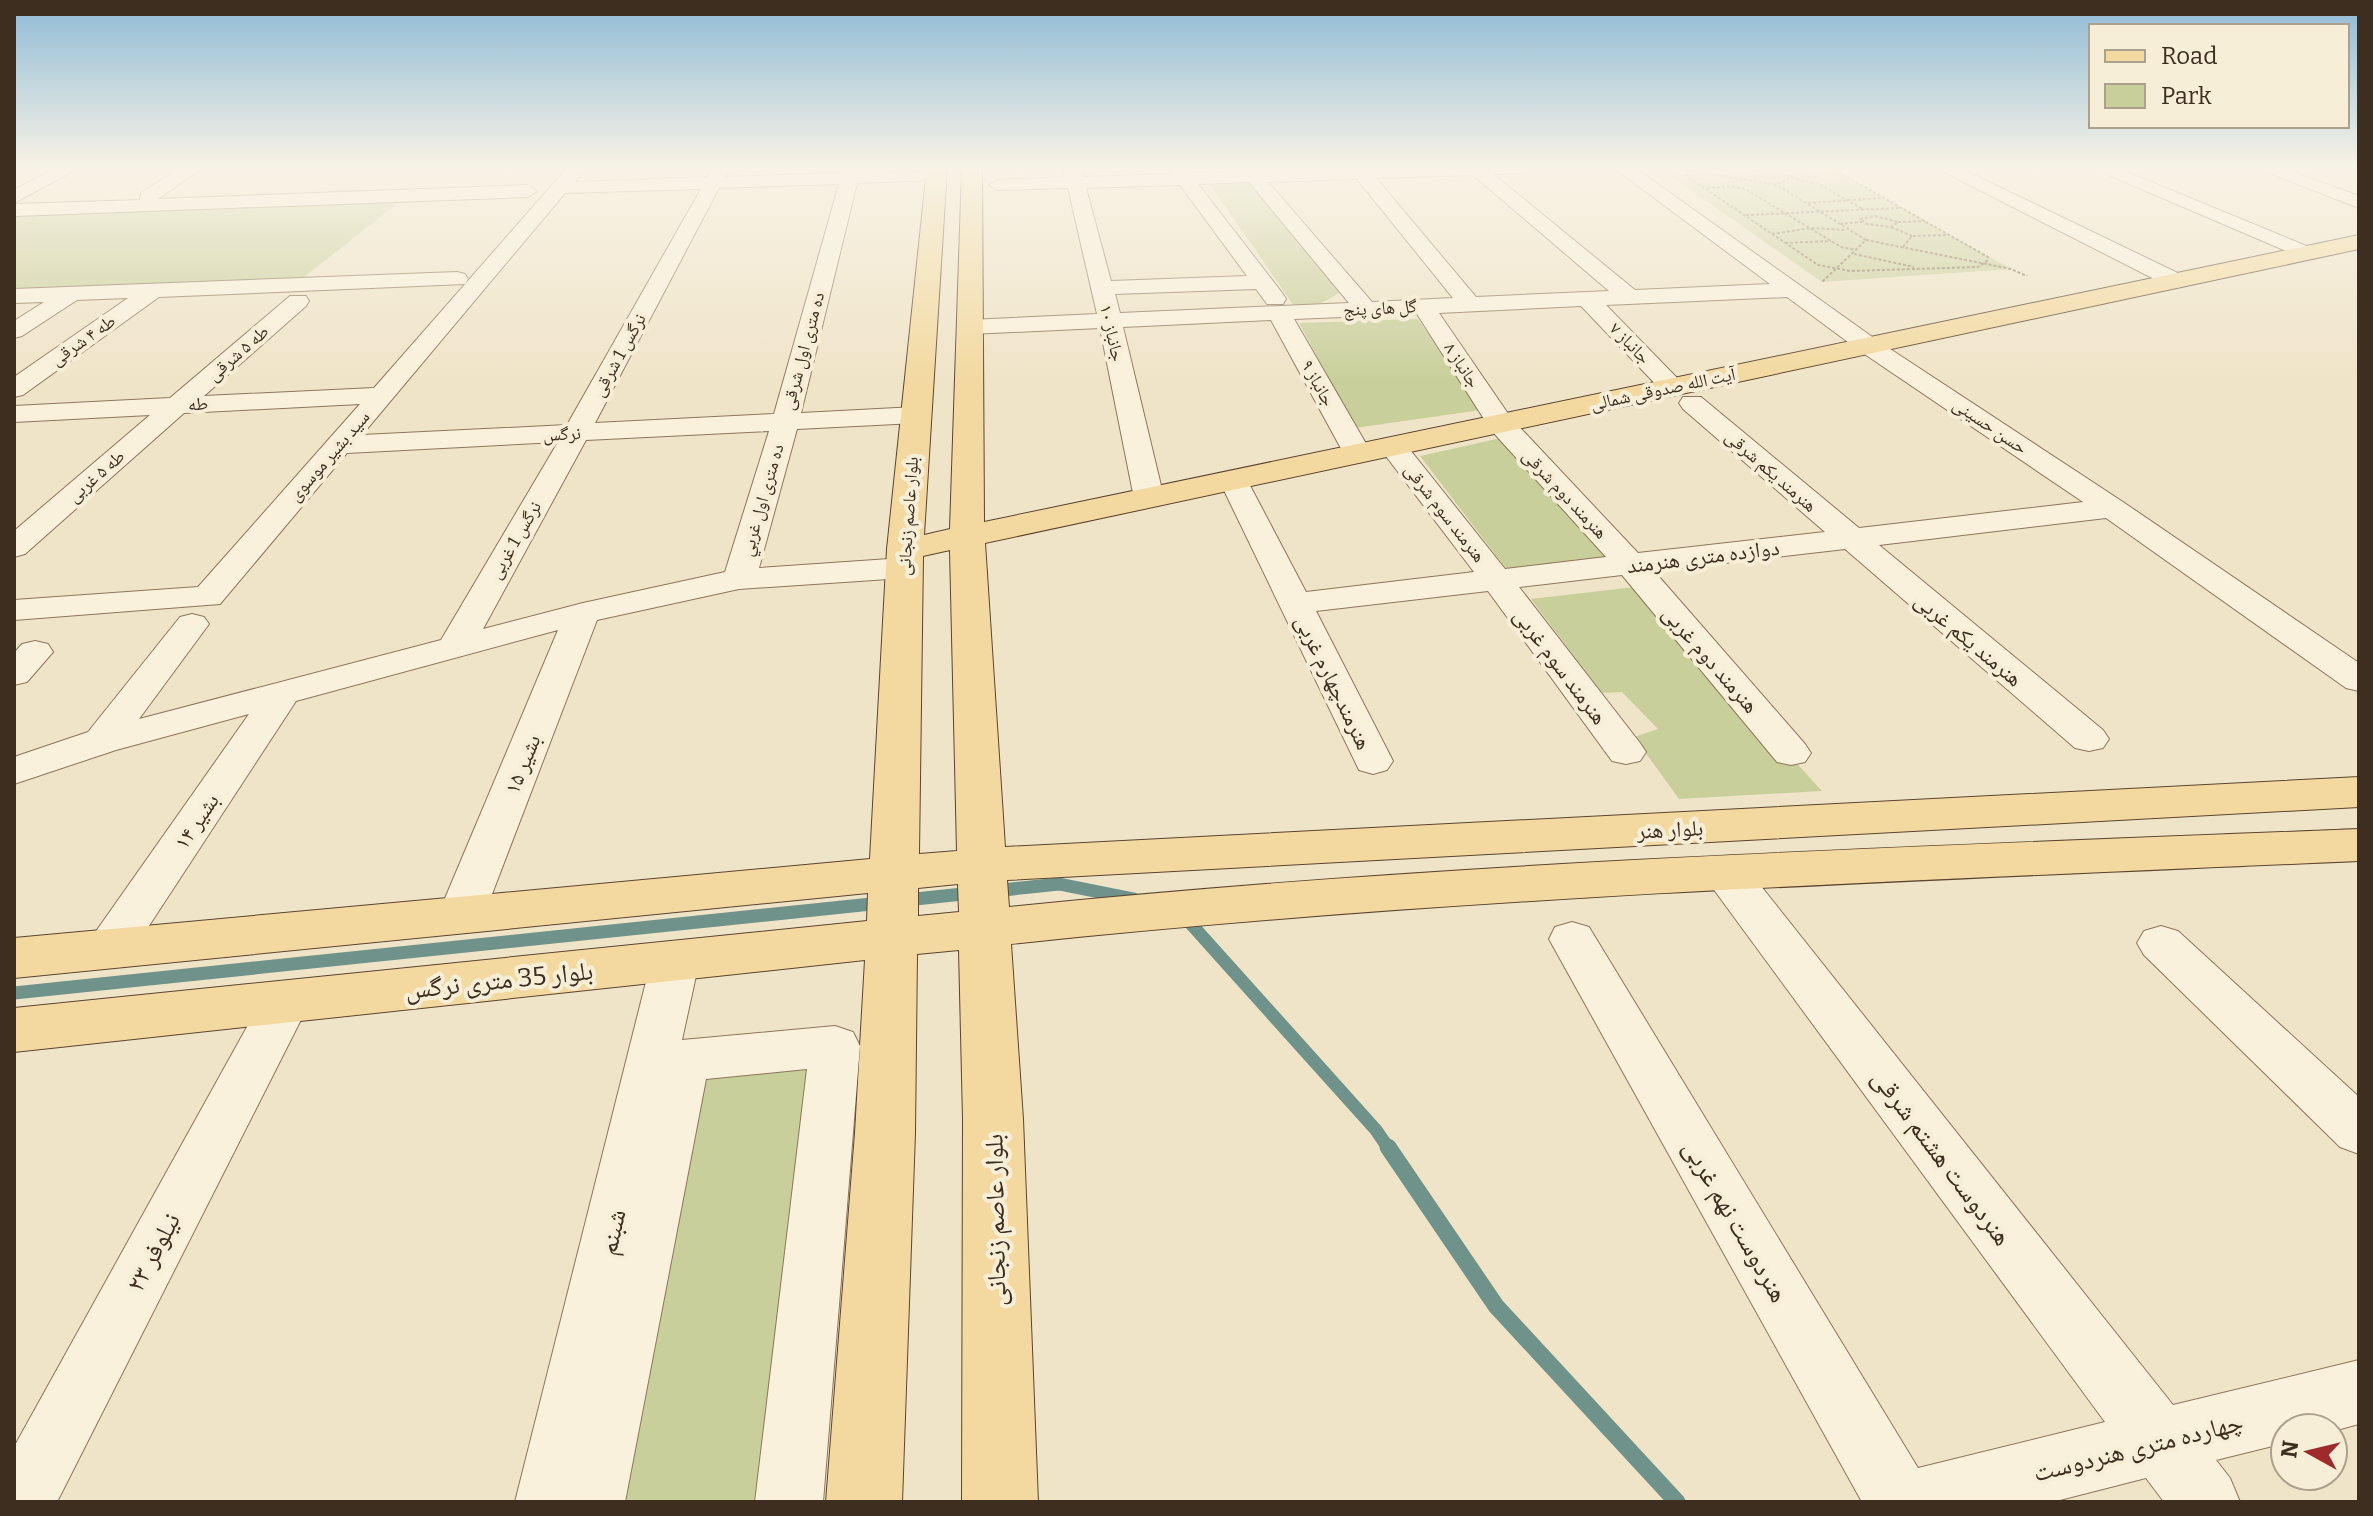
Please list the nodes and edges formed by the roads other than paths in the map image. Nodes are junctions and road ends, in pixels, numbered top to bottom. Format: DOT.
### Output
graph roads {
  1 [pos="516,239"];
  2 [pos="682,239"];
  3 [pos="833,239"];
  4 [pos="931,239"];
  5 [pos="979,239"];
  6 [pos="1089,239"];
  7 [pos="1228,239"];
  8 [pos="1307,239"];
  9 [pos="1416,239"];
  10 [pos="1559,239"];
  11 [pos="1720,239"];
  12 [pos="2090,239"];
  13 [pos="2272,239"];
  14 [pos="2359,242"];
  15 [pos="2307,253"];
  16 [pos="457,279"];
  17 [pos="2176,281"];
  18 [pos="1102,288"];
  19 [pos="1791,290"];
  20 [pos="153,291"];
  21 [pos="71,294"];
  22 [pos="14,296"];
  23 [pos="1629,297"];
  24 [pos="1272,298"];
  25 [pos="1587,299"];
  26 [pos="298,301"];
  27 [pos="1469,304"];
  28 [pos="1423,306"];
  29 [pos="1366,309"];
  30 [pos="1110,321"];
  31 [pos="970,327"];
  32 [pos="14,331"];
  33 [pos="1869,346"];
  34 [pos="14,389"];
  35 [pos="382,395"];
  36 [pos="1682,395"];
  37 [pos="177,405"];
  38 [pos="14,414"];
  39 [pos="916,415"];
  40 [pos="785,422"];
  41 [pos="1501,424"];
  42 [pos="576,434"];
  43 [pos="338,445"];
  44 [pos="1393,447"];
  45 [pos="1358,454"];
  46 [pos="1234,480"];
  47 [pos="1149,498"];
  48 [pos="2112,508"];
  49 [pos="967,537"];
  50 [pos="1850,539"];
  51 [pos="14,547"];
  52 [pos="904,558"];
  53 [pos="1630,564"];
  54 [pos="739,579"];
  55 [pos="1497,580"];
  56 [pos="1295,603"];
  57 [pos="14,610"];
  58 [pos="583,613"];
  59 [pos="192,624"];
  60 [pos="455,647"];
  61 [pos="2359,680"];
  62 [pos="283,692"];
  63 [pos="2089,739"];
  64 [pos="102,741"];
  65 [pos="1626,752"];
  66 [pos="1791,753"];
  67 [pos="1373,761"];
  68 [pos="14,771"];
  69 [pos="2359,792"];
  70 [pos="2359,845"];
  71 [pos="982,862"];
  72 [pos="893,869"];
  73 [pos="1725,872"];
  74 [pos="461,915"];
  75 [pos="985,935"];
  76 [pos="1572,939"];
  77 [pos="2161,943"];
  78 [pos="891,944"];
  79 [pos="109,949"];
  80 [pos="14,958"];
  81 [pos="675,962"];
  82 [pos="285,1002"];
  83 [pos="14,1030"];
  84 [pos="2359,1131"];
  85 [pos="2359,1392"];
  86 [pos="2159,1441"];
  87 [pos="21,1502"];
  88 [pos="549,1502"];
  89 [pos="591,1502"];
  90 [pos="789,1502"];
  91 [pos="864,1502"];
  92 [pos="1000,1502"];
  93 [pos="1900,1502"];
  94 [pos="1917,1502"];
  95 [pos="2206,1502"];
  1 -- 35 [label="street, سید بشیر موسوی"];
  2 -- 42 [label="street, نرگس 1 شرقی"];
  3 -- 40 [label="street, ده متری اول شرقی"];
  4 -- 39 [label="main road, بلوار عاصم زنجانی"];
  5 -- 31 [label="main road"];
  6 -- 18 [label="street, جانباز ۱۰"];
  7 -- 24 [label="street, جانباز ۹"];
  8 -- 29 [label="street"];
  9 -- 27 [label="street"];
  10 -- 23 [label="street"];
  11 -- 19 [label="street, حسن حسینی"];
  12 -- 17 [label="street"];
  13 -- 15 [label="street"];
  14 -- 15 [label="main road, آیت الله صدوقی شمالی"];
  15 -- 17 [label="main road, آیت الله صدوقی شمالی"];
  16 -- 20 [label="street"];
  17 -- 33 [label="main road, آیت الله صدوقی شمالی"];
  18 -- 24 [label="street"];
  18 -- 30 [label="street, جانباز ۱۰"];
  19 -- 23 [label="street, گل های پنج"];
  19 -- 33 [label="street, حسن حسینی"];
  20 -- 21 [label="street"];
  20 -- 34 [label="street, طه ۴ شرقی"];
  21 -- 22 [label="street"];
  21 -- 32 [label="street"];
  23 -- 25 [label="street, گل های پنج"];
  24 -- 29 [label="street, گل های پنج"];
  24 -- 30 [label="street, گل های پنج"];
  24 -- 45 [label="street, جانباز ۹"];
  25 -- 27 [label="street, گل های پنج"];
  25 -- 36 [label="street, جانباز ۷"];
  26 -- 37 [label="street, طه ۵ شرقی"];
  27 -- 28 [label="street, گل های پنج"];
  28 -- 29 [label="street, گل های پنج"];
  28 -- 41 [label="street, جانباز ۸"];
  30 -- 31 [label="street, گل های پنج"];
  30 -- 47 [label="street, جانباز ۱۰"];
  31 -- 49 [label="main road"];
  33 -- 36 [label="main road, آیت الله صدوقی شمالی"];
  33 -- 48 [label="street, حسن حسینی"];
  35 -- 37 [label="street, طه"];
  35 -- 43 [label="street, سید بشیر موسوی"];
  36 -- 41 [label="main road, آیت الله صدوقی شمالی"];
  36 -- 50 [label="street, هنرمند یکم شرقی"];
  37 -- 38 [label="street, طه"];
  37 -- 51 [label="street, طه ۵ غربی"];
  39 -- 40 [label="street, نرگس"];
  39 -- 52 [label="main road, بلوار عاصم زنجانی"];
  40 -- 42 [label="street, نرگس"];
  40 -- 54 [label="street, ده متری اول غربي"];
  41 -- 44 [label="main road, آیت الله صدوقی شمالی"];
  41 -- 53 [label="street, هنرمند دوم شرقی"];
  42 -- 43 [label="street, نرگس"];
  42 -- 60 [label="street, نرگس 1 غربی"];
  43 -- 57 [label="street, سید بشیر موسوی"];
  44 -- 45 [label="main road, آیت الله صدوقی شمالی"];
  44 -- 55 [label="street, هنرمند سوم شرقی"];
  45 -- 46 [label="main road, آیت الله صدوقی شمالی"];
  46 -- 47 [label="main road, آیت الله صدوقی شمالی"];
  46 -- 56 [label="street, هنرمندچهارم غربی"];
  47 -- 49 [label="main road, آیت الله صدوقی شمالی"];
  48 -- 50 [label="street, دوازده متری هنرمند"];
  48 -- 61 [label="street, حسن حسینی"];
  49 -- 52 [label="main road, آیت الله صدوقی شمالی"];
  49 -- 71 [label="main road"];
  50 -- 53 [label="street, دوازده متری هنرمند"];
  50 -- 63 [label="street, هنرمند یکم غربی"];
  52 -- 54 [label="street"];
  52 -- 72 [label="main road, بلوار عاصم زنجانی"];
  53 -- 55 [label="street, دوازده متری هنرمند"];
  53 -- 66 [label="street, هنرمند دوم غربی"];
  54 -- 58 [label="street"];
  55 -- 56 [label="street, دوازده متری هنرمند"];
  55 -- 65 [label="street, هنرمند سوم غربی"];
  56 -- 67 [label="street, هنرمندچهارم غربی"];
  58 -- 60 [label="street"];
  58 -- 74 [label="street, بشیر ۱۵"];
  59 -- 64 [label="street"];
  60 -- 62 [label="street"];
  62 -- 64 [label="street"];
  62 -- 79 [label="street, بشیر ۱۴"];
  64 -- 68 [label="street"];
  69 -- 71 [label="main road, بلوار هنر"];
  70 -- 73 [label="main road"];
  71 -- 72 [label="main road"];
  71 -- 75 [label="main road, بلوار عاصم زنجانی"];
  72 -- 74 [label="main road"];
  72 -- 78 [label="main road, بلوار عاصم زنجانی"];
  73 -- 75 [label="main road"];
  73 -- 86 [label="street, هنردوست هشتم شرقی"];
  74 -- 79 [label="main road"];
  75 -- 78 [label="main road, بلوار 35 متری نرگس"];
  75 -- 92 [label="main road, بلوار عاصم زنجانی"];
  76 -- 93 [label="street, هنردوست نهم غربی"];
  77 -- 84 [label="street"];
  78 -- 81 [label="main road, بلوار 35 متری نرگس"];
  78 -- 91 [label="main road"];
  79 -- 80 [label="main road"];
  81 -- 82 [label="main road, بلوار 35 متری نرگس"];
  81 -- 88 [label="street, شبنم"];
  82 -- 83 [label="main road, بلوار 35 متری نرگس"];
  82 -- 87 [label="street, نیلوفر ۲۳"];
  85 -- 86 [label="street, چهارده متری هنردوست"];
  86 -- 94 [label="street, چهارده متری هنردوست"];
  86 -- 95 [label="street, هنردوست هشتم شرقی"];
  89 -- 90 [label="street"];
}
